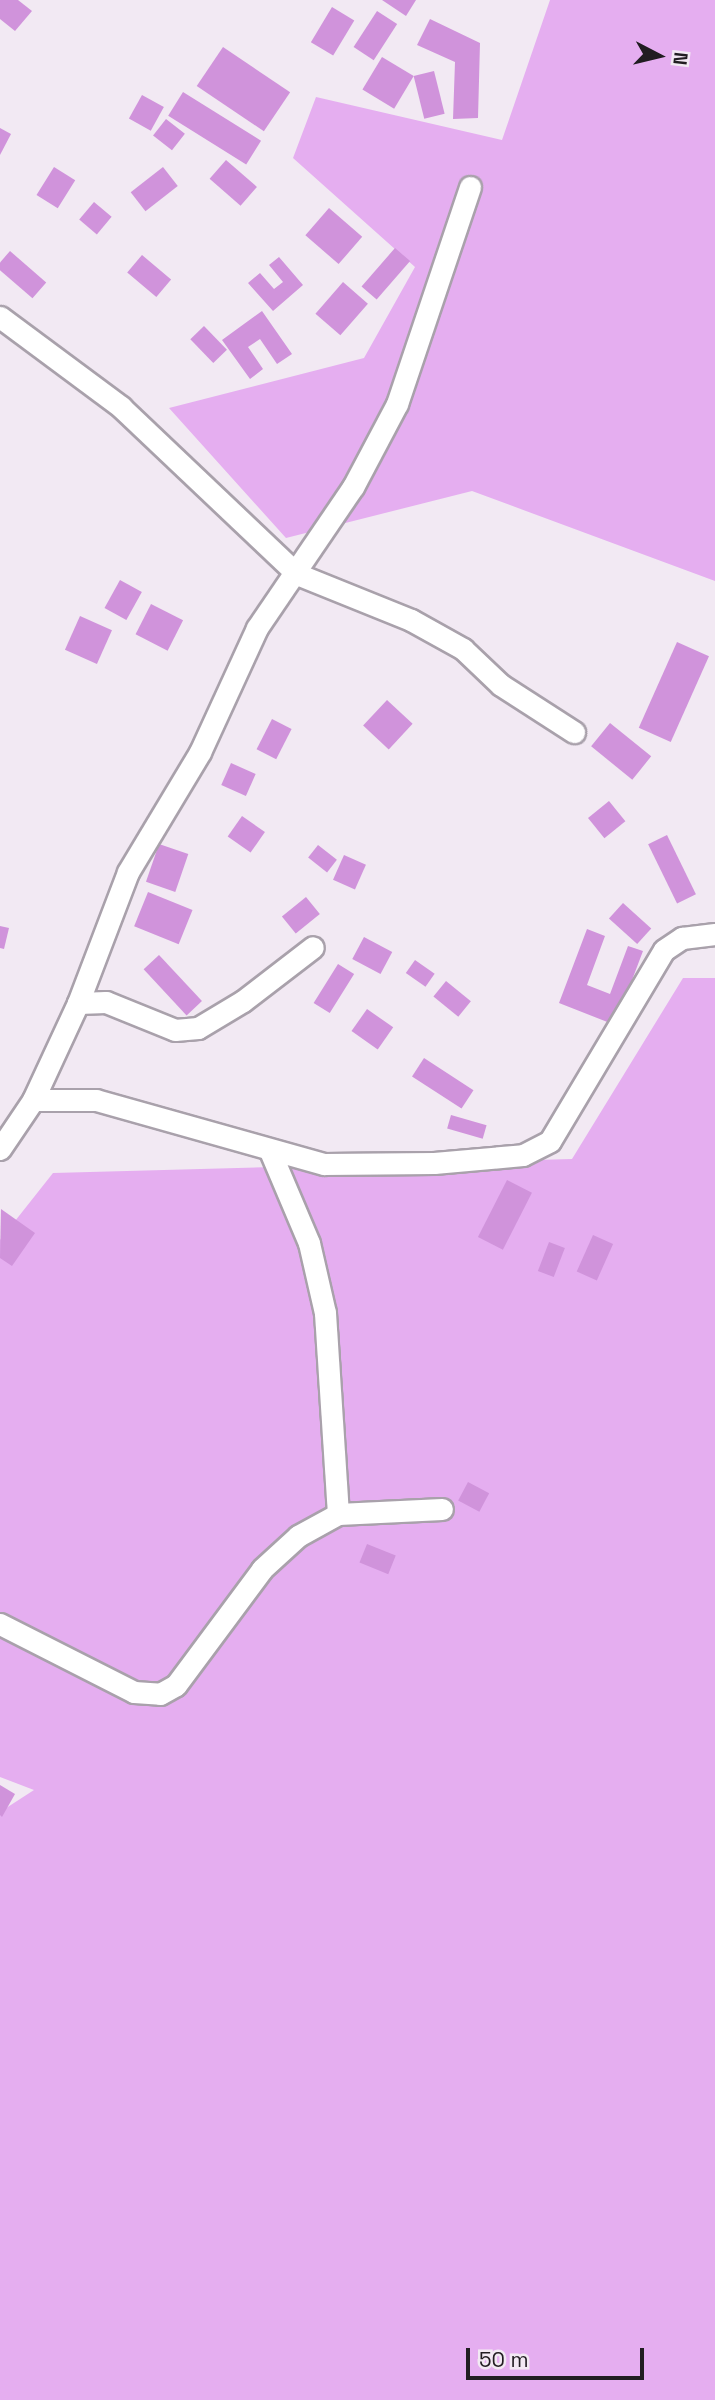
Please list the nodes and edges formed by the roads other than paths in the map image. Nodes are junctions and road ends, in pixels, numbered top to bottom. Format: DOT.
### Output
graph roads {
  1 [pos="470,187"];
  2 [pos="0,317"];
  3 [pos="297,574"];
  4 [pos="574,732"];
  5 [pos="715,934"];
  6 [pos="313,947"];
  7 [pos="78,1003"];
  8 [pos="33,1100"];
  9 [pos="0,1149"];
  10 [pos="270,1151"];
  11 [pos="442,1509"];
  12 [pos="338,1514"];
  13 [pos="0,1624"];
  1 -- 3 [label="street"];
  2 -- 3 [label="street"];
  3 -- 4 [label="street"];
  3 -- 7 [label="street"];
  5 -- 10 [label="street"];
  6 -- 7 [label="street"];
  7 -- 8 [label="street"];
  8 -- 9 [label="street"];
  8 -- 10 [label="street"];
  10 -- 12 [label="street"];
  11 -- 12 [label="street"];
  12 -- 13 [label="street"];
}
